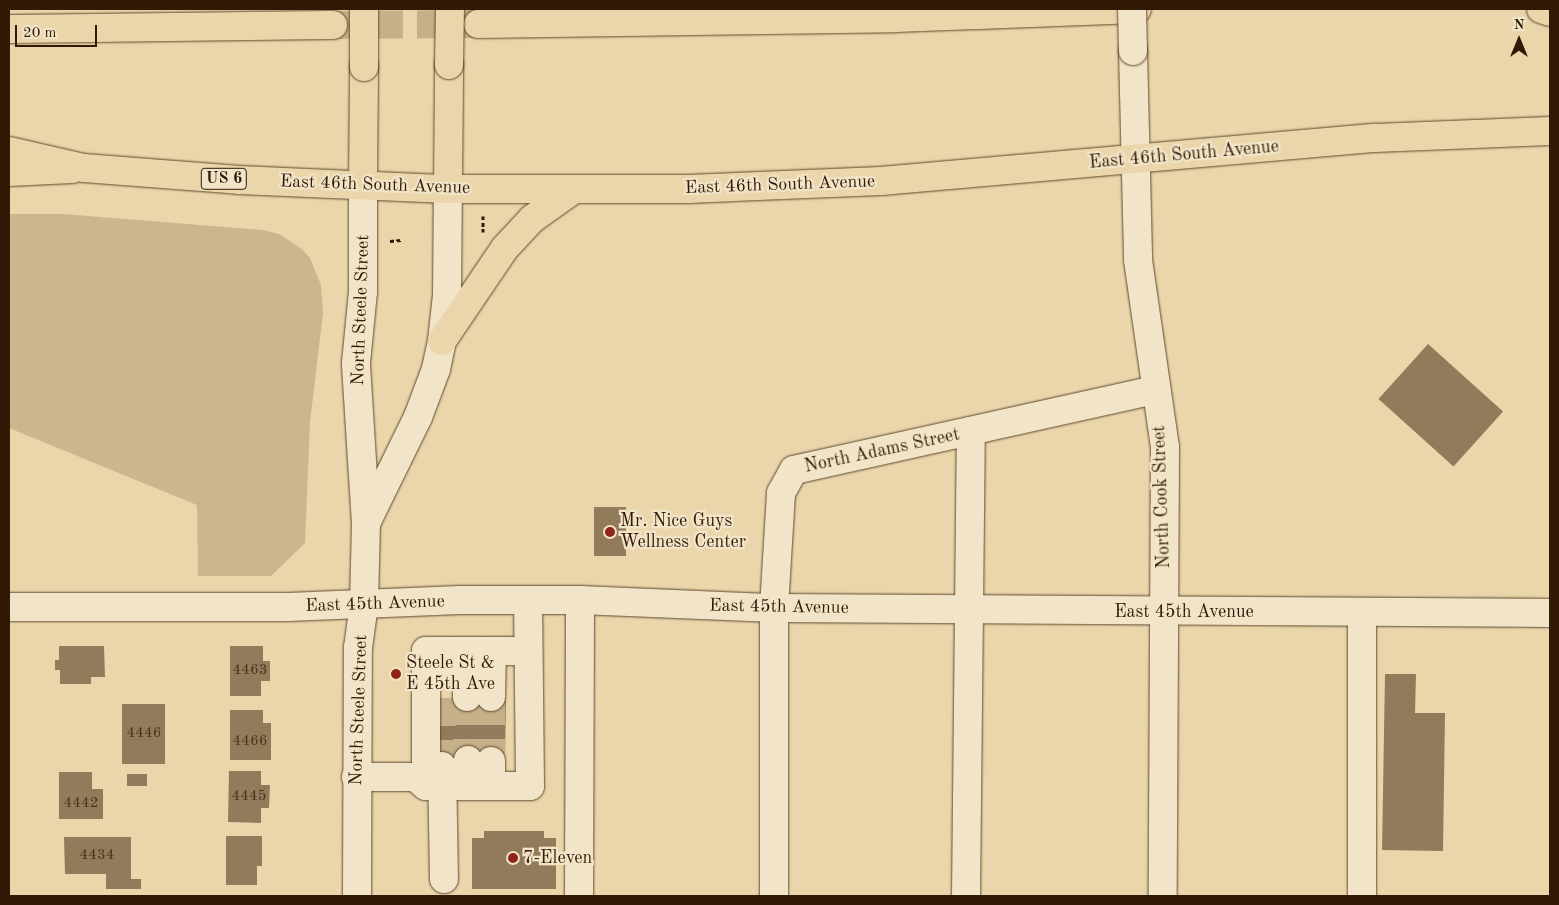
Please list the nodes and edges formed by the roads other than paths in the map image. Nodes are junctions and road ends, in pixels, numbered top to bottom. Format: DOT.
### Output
graph roads {
  1 [pos="364,9"];
  2 [pos="450,9"];
  3 [pos="1132,9"];
  4 [pos="1137,9"];
  5 [pos="1541,9"];
  6 [pos="1550,12"];
  7 [pos="333,24"];
  8 [pos="478,24"];
  9 [pos="9,29"];
  10 [pos="1550,131"];
  11 [pos="9,151"];
  12 [pos="1135,158"];
  13 [pos="84,168"];
  14 [pos="9,172"];
  15 [pos="363,185"];
  16 [pos="448,189"];
  17 [pos="573,190"];
  18 [pos="442,341"];
  19 [pos="1156,390"];
  20 [pos="971,431"];
  21 [pos="366,524"];
  22 [pos="528,600"];
  23 [pos="580,600"];
  24 [pos="364,604"];
  25 [pos="9,607"];
  26 [pos="774,608"];
  27 [pos="968,610"];
  28 [pos="1165,612"];
  29 [pos="1362,612"];
  30 [pos="1550,613"];
  31 [pos="467,651"];
  32 [pos="528,651"];
  33 [pos="461,775"];
  34 [pos="356,778"];
  35 [pos="444,878"];
  36 [pos="357,896"];
  37 [pos="579,896"];
  38 [pos="774,896"];
  39 [pos="966,896"];
  40 [pos="1163,896"];
  41 [pos="1362,896"];
  1 -- 15 [label="main road, bridge"];
  2 -- 16 [label="main road, bridge"];
  3 -- 12 [label="street, North Cook Street, bridge"];
  4 -- 8 [label="main road"];
  5 -- 6 [label="main road"];
  7 -- 9 [label="main road"];
  10 -- 12 [label="main road, East 46th South Avenue"];
  11 -- 13 [label="main road, US 6"];
  12 -- 17 [label="main road, East 46th South Avenue"];
  12 -- 19 [label="street, North Cook Street"];
  13 -- 14 [label="main road, East 46th South Avenue"];
  13 -- 15 [label="main road, East 46th South Avenue / US 6"];
  15 -- 16 [label="main road, East 46th South Avenue / US 6"];
  15 -- 21 [label="street, North Steele Street"];
  16 -- 17 [label="main road, East 46th South Avenue"];
  16 -- 18 [label="street, North Steele Street"];
  17 -- 18 [label="main road"];
  18 -- 21 [label="street, North Steele Street"];
  19 -- 20 [label="street, North Adams Street"];
  19 -- 28 [label="street, North Cook Street"];
  20 -- 26 [label="street, North Adams Street"];
  20 -- 27 [label="street"];
  21 -- 24 [label="street, North Steele Street"];
  22 -- 23 [label="street, East 45th Avenue"];
  22 -- 24 [label="street, East 45th Avenue"];
  22 -- 32 [label="street"];
  23 -- 26 [label="street, East 45th Avenue"];
  23 -- 37 [label="street"];
  24 -- 25 [label="street, East 45th Avenue"];
  24 -- 34 [label="street, North Steele Street"];
  26 -- 27 [label="street, East 45th Avenue"];
  26 -- 38 [label="street, North Adams Street"];
  27 -- 28 [label="street, East 45th Avenue"];
  27 -- 39 [label="street"];
  28 -- 29 [label="street, East 45th Avenue"];
  28 -- 40 [label="street, North Cook Street"];
  29 -- 30 [label="street, East 45th Avenue"];
  29 -- 41 [label="street"];
  31 -- 31 [label="street"];
  31 -- 32 [label="street"];
  31 -- 33 [label="street"];
  32 -- 33 [label="street"];
  33 -- 34 [label="street"];
  33 -- 35 [label="street"];
  34 -- 36 [label="street, North Steele Street"];
}
